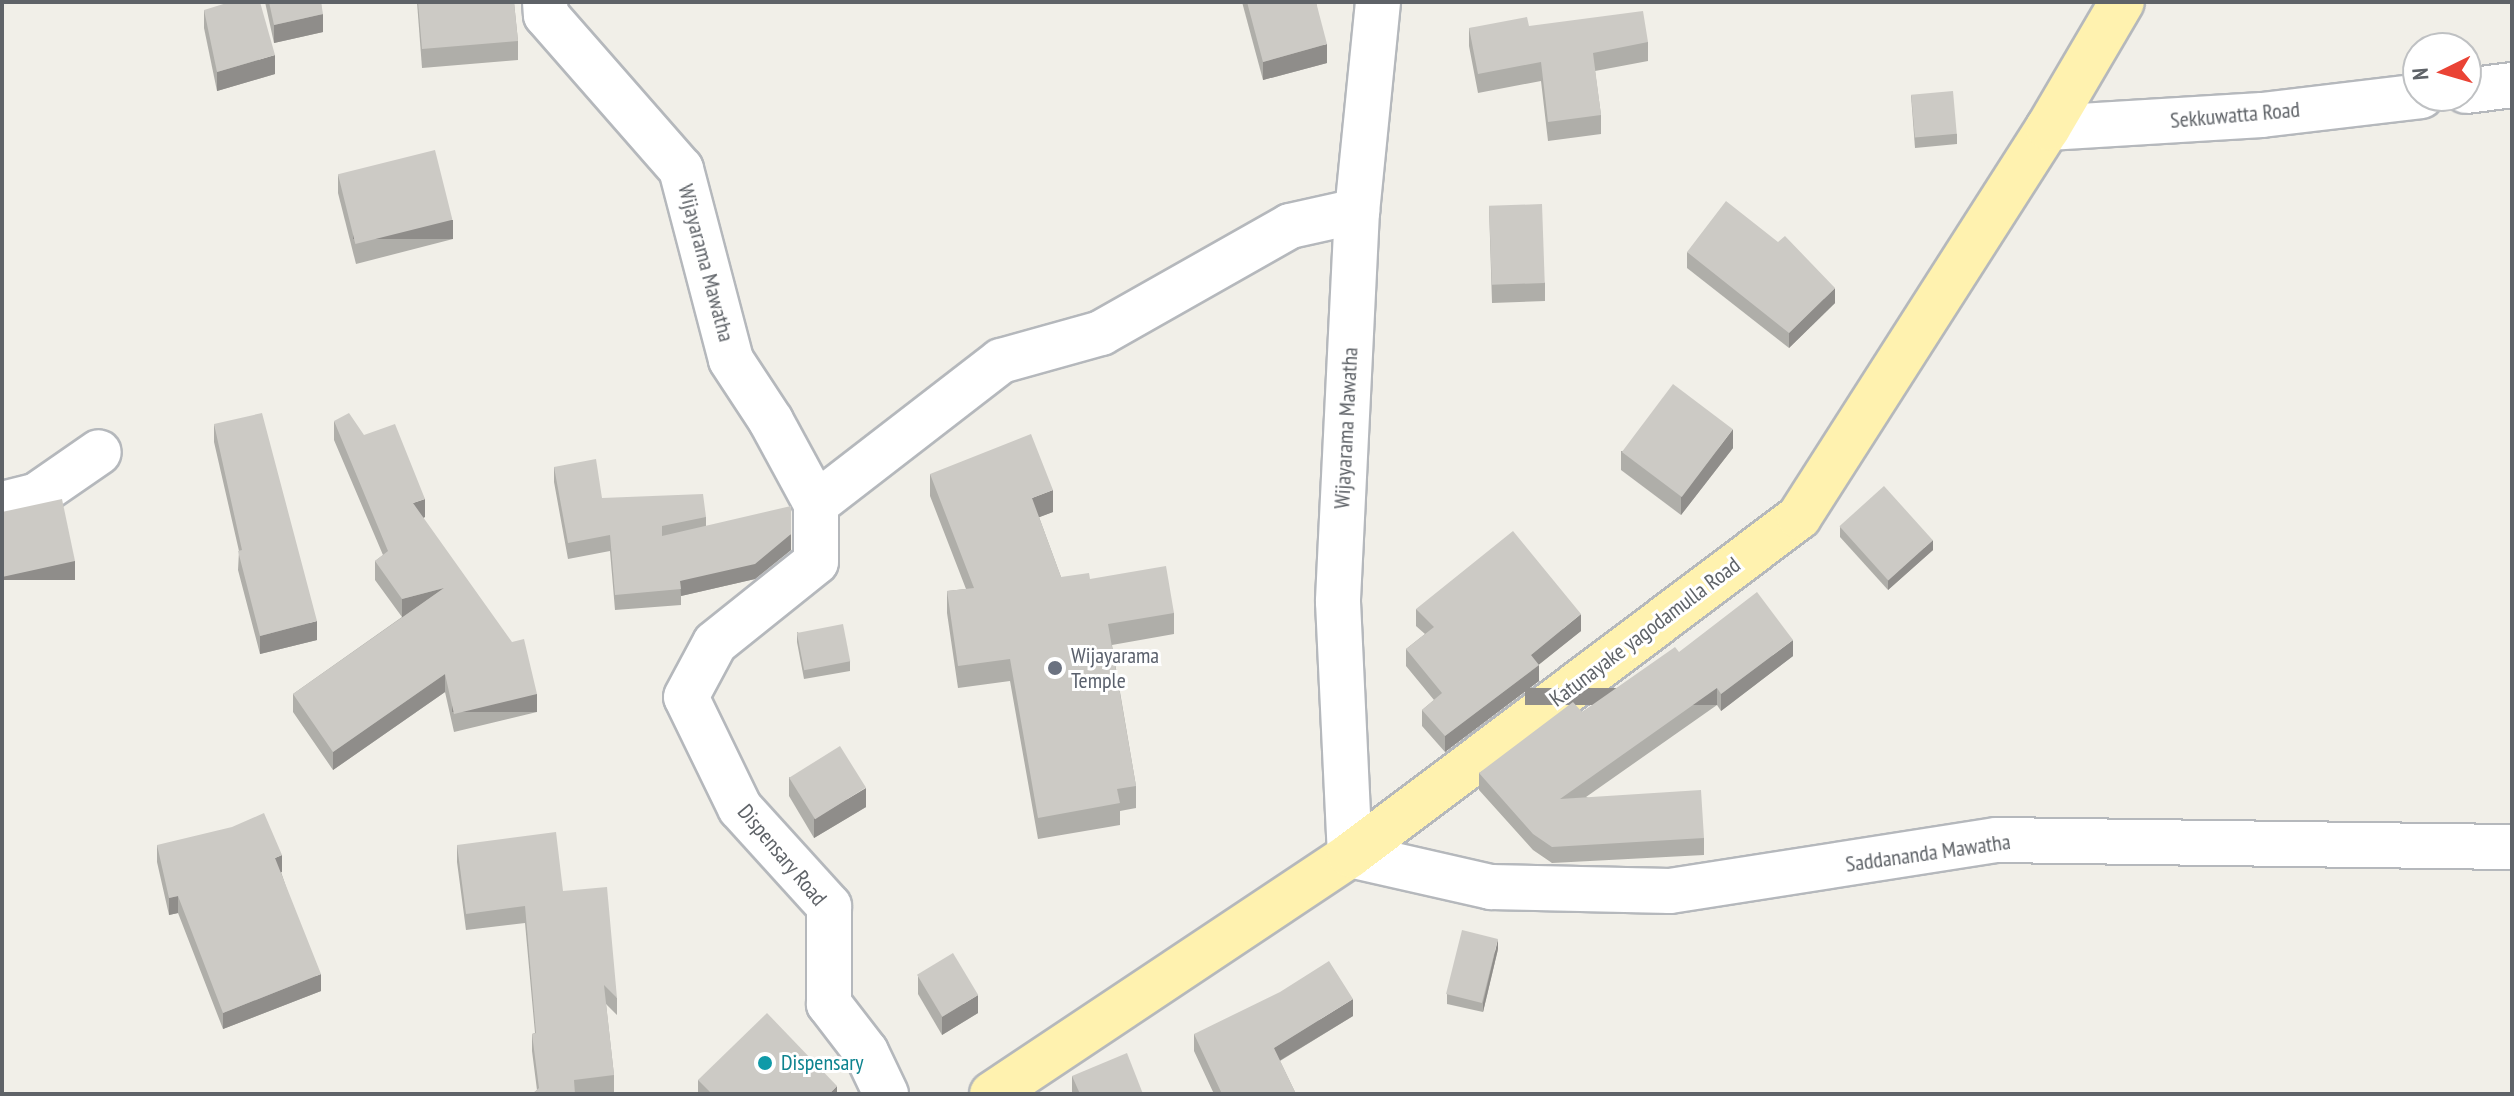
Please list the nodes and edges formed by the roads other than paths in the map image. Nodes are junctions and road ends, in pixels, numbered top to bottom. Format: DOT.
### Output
graph roads {
  1 [pos="545,2"];
  2 [pos="1378,2"];
  3 [pos="2122,2"];
  4 [pos="2512,85"];
  5 [pos="2482,89"];
  6 [pos="2402,98"];
  7 [pos="2048,128"];
  8 [pos="1357,211"];
  9 [pos="99,452"];
  10 [pos="2,504"];
  11 [pos="815,513"];
  12 [pos="2512,847"];
  13 [pos="1350,855"];
  14 [pos="998,1092"];
  15 [pos="886,1094"];
  1 -- 11 [label="street, Wijayarama Mawatha"];
  2 -- 8 [label="street, Wijayarama Mawatha"];
  3 -- 7 [label="main road, Katunayake yagodamulla Road"];
  4 -- 5 [label="street"];
  6 -- 7 [label="street, Sekkuwatta Road"];
  7 -- 13 [label="main road, Katunayake yagodamulla Road"];
  8 -- 11 [label="street"];
  8 -- 13 [label="street, Wijayarama Mawatha"];
  9 -- 10 [label="street"];
  11 -- 15 [label="street, Dispensary Road"];
  12 -- 13 [label="street, Saddananda Mawatha"];
  13 -- 14 [label="main road, Katunayake yagodamulla Road"];
}
